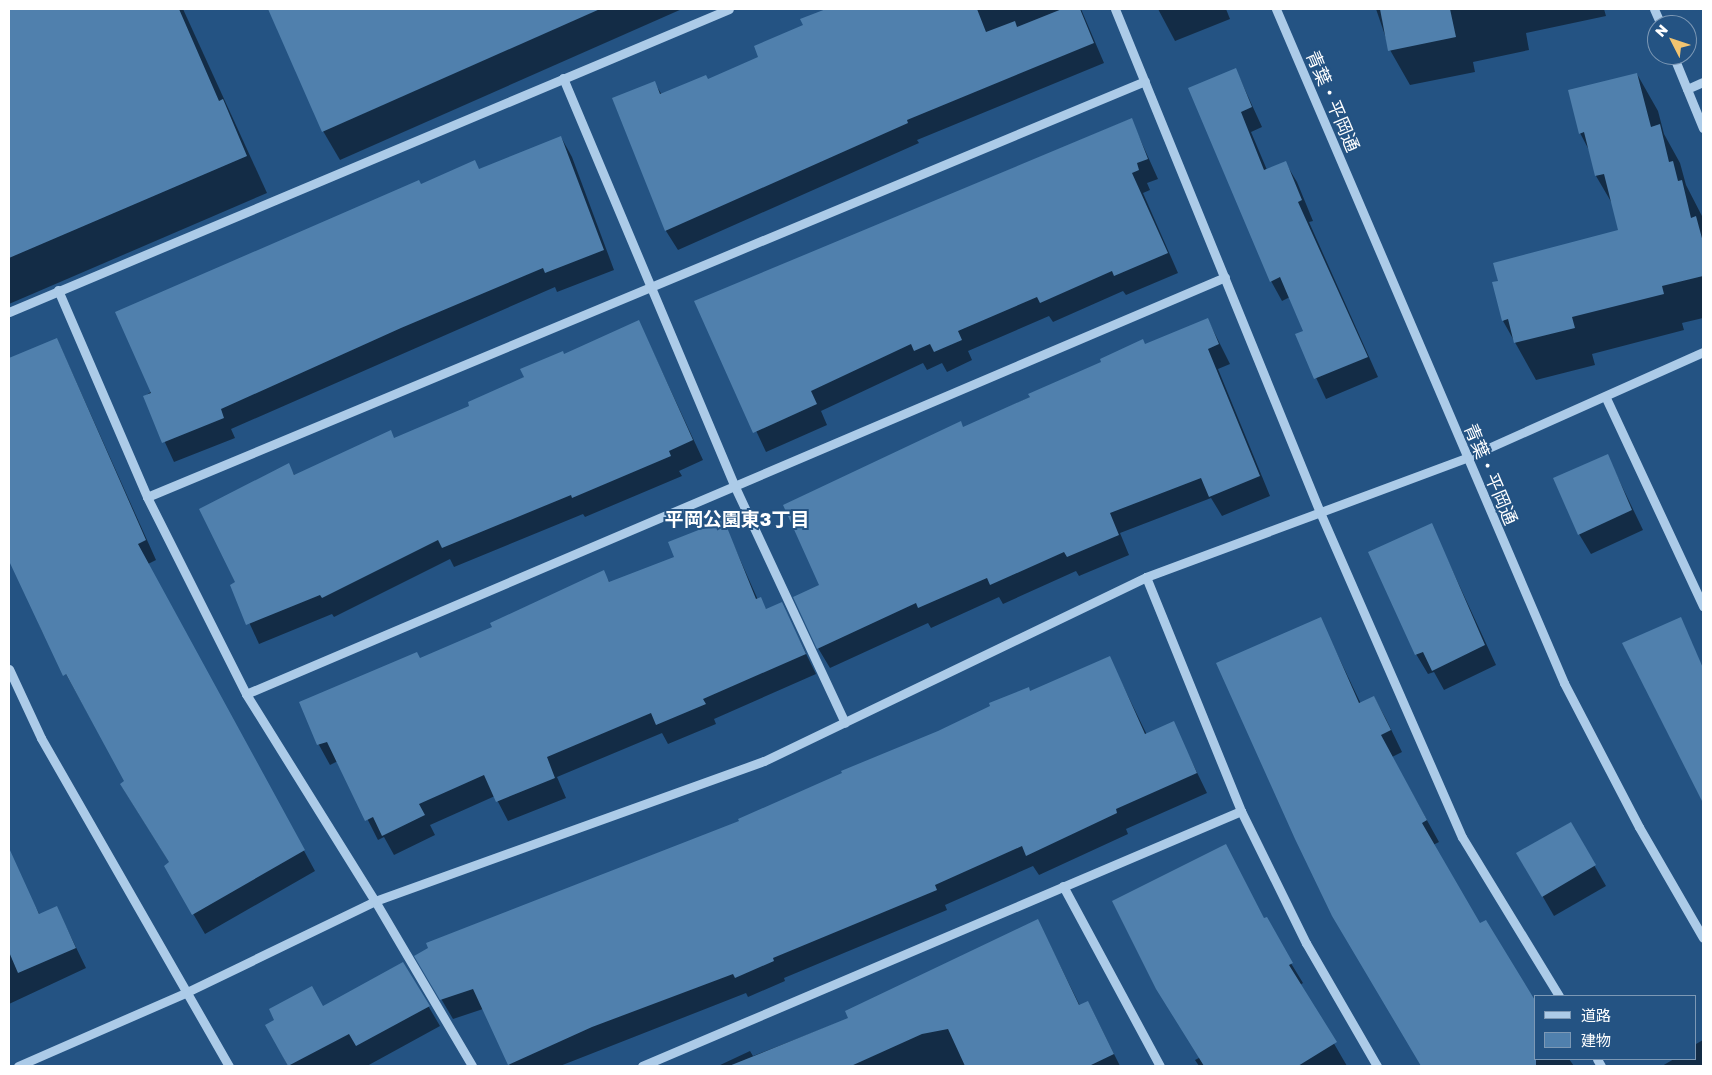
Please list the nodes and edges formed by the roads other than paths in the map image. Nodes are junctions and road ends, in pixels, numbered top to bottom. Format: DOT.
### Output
graph roads {
  1 [pos="729,9"];
  2 [pos="1115,9"];
  3 [pos="1276,9"];
  4 [pos="1677,65"];
  5 [pos="564,78"];
  6 [pos="1146,81"];
  7 [pos="1703,82"];
  8 [pos="1687,88"];
  9 [pos="1703,128"];
  10 [pos="1225,277"];
  11 [pos="651,289"];
  12 [pos="58,290"];
  13 [pos="9,312"];
  14 [pos="1703,352"];
  15 [pos="1606,398"];
  16 [pos="1466,458"];
  17 [pos="736,487"];
  18 [pos="147,497"];
  19 [pos="1320,510"];
  20 [pos="1146,577"];
  21 [pos="1703,606"];
  22 [pos="9,669"];
  23 [pos="246,694"];
  24 [pos="845,723"];
  25 [pos="1241,811"];
  26 [pos="1063,886"];
  27 [pos="375,901"];
  28 [pos="1703,938"];
  29 [pos="186,992"];
  30 [pos="1558,995"];
  31 [pos="18,1066"];
  32 [pos="229,1066"];
  33 [pos="472,1066"];
  34 [pos="642,1066"];
  35 [pos="1160,1066"];
  36 [pos="1377,1066"];
  1 -- 5 [label="street"];
  2 -- 6 [label="street"];
  3 -- 16 [label="street, 青葉・平岡通"];
  4 -- 8 [label="street"];
  5 -- 11 [label="street"];
  5 -- 12 [label="street"];
  6 -- 10 [label="street"];
  6 -- 11 [label="street"];
  7 -- 8 [label="street"];
  8 -- 9 [label="street"];
  10 -- 17 [label="street"];
  10 -- 19 [label="street"];
  11 -- 17 [label="street"];
  11 -- 18 [label="street"];
  12 -- 13 [label="street"];
  12 -- 18 [label="street"];
  14 -- 15 [label="street"];
  15 -- 16 [label="street"];
  15 -- 21 [label="street"];
  16 -- 19 [label="street"];
  16 -- 28 [label="street, 青葉・平岡通"];
  17 -- 23 [label="street"];
  17 -- 24 [label="street"];
  18 -- 23 [label="street"];
  19 -- 20 [label="street"];
  19 -- 30 [label="street"];
  20 -- 24 [label="street"];
  20 -- 25 [label="street"];
  22 -- 29 [label="street"];
  23 -- 27 [label="street"];
  24 -- 27 [label="street"];
  25 -- 26 [label="street"];
  25 -- 36 [label="street"];
  26 -- 34 [label="street"];
  26 -- 35 [label="street"];
  27 -- 29 [label="street"];
  27 -- 33 [label="street"];
  29 -- 31 [label="street"];
  29 -- 32 [label="street"];
}
